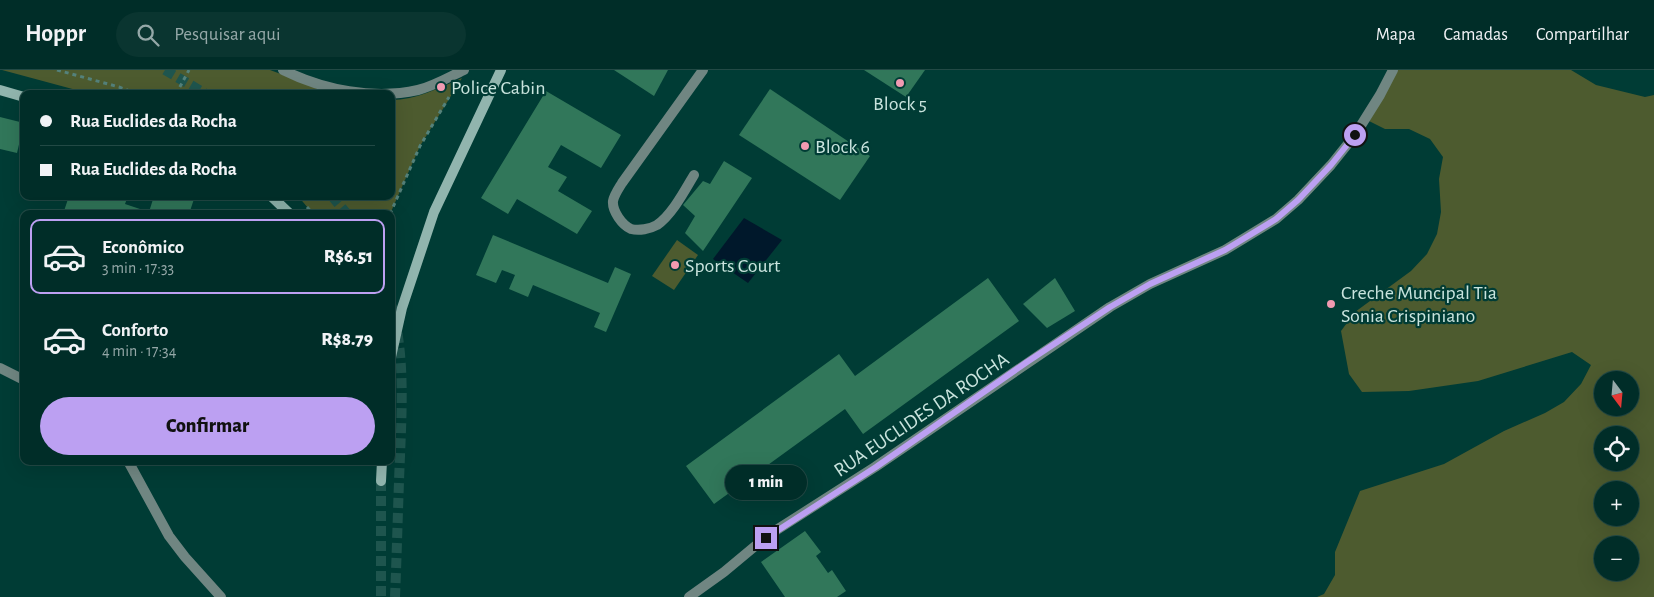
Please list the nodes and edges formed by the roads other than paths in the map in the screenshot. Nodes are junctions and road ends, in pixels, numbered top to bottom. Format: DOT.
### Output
graph roads {
  1 [pos="283,70"];
  2 [pos="464,70"];
  3 [pos="501,70"];
  4 [pos="702,70"];
  5 [pos="1393,70"];
  6 [pos="0,90"];
  7 [pos="344,90"];
  8 [pos="395,93"];
  9 [pos="20,96"];
  10 [pos="694,175"];
  11 [pos="275,200"];
  12 [pos="286,210"];
  13 [pos="395,339"];
  14 [pos="0,368"];
  15 [pos="20,378"];
  16 [pos="130,465"];
  17 [pos="382,465"];
  18 [pos="381,481"];
  19 [pos="220,597"];
  20 [pos="689,597"];
  1 -- 7 [label="street"];
  2 -- 8 [label="street"];
  3 -- 13 [label="main road"];
  4 -- 10 [label="street"];
  5 -- 20 [label="street, RUA EUCLIDES DA ROCHA"];
  6 -- 9 [label="main road"];
  11 -- 12 [label="main road"];
  14 -- 15 [label="street"];
  16 -- 19 [label="street"];
  17 -- 18 [label="main road"];
}
